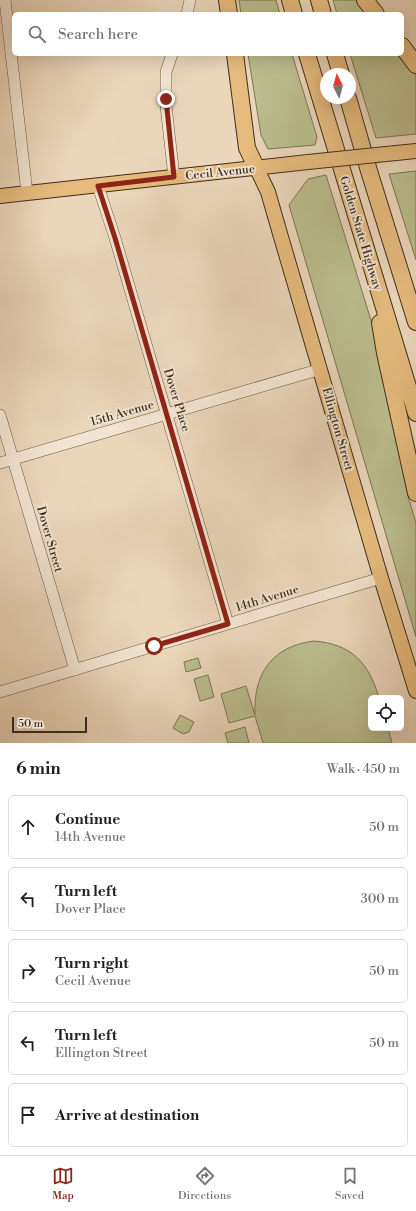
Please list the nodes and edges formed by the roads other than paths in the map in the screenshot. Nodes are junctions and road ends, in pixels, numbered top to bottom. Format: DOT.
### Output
graph roads {
  1 [pos="5,0"];
  2 [pos="190,0"];
  3 [pos="227,0"];
  4 [pos="290,0"];
  5 [pos="319,0"];
  6 [pos="365,0"];
  7 [pos="187,12"];
  8 [pos="229,12"];
  9 [pos="293,12"];
  10 [pos="322,12"];
  11 [pos="374,12"];
  12 [pos="404,49"];
  13 [pos="171,56"];
  14 [pos="235,56"];
  15 [pos="307,56"];
  16 [pos="336,56"];
  17 [pos="416,64"];
  18 [pos="339,68"];
  19 [pos="350,104"];
  20 [pos="416,151"];
  21 [pos="257,169"];
  22 [pos="174,177"];
  23 [pos="98,186"];
  24 [pos="27,193"];
  25 [pos="0,196"];
  26 [pos="371,266"];
  27 [pos="416,322"];
  28 [pos="321,369"];
  29 [pos="416,412"];
  30 [pos="167,413"];
  31 [pos="0,415"];
  32 [pos="13,459"];
  33 [pos="0,463"];
  34 [pos="416,493"];
  35 [pos="381,578"];
  36 [pos="228,624"];
  37 [pos="75,670"];
  38 [pos="416,691"];
  39 [pos="0,692"];
  1 -- 24 [label="street"];
  2 -- 7 [label="street"];
  3 -- 8 [label="highway"];
  4 -- 9 [label="highway"];
  5 -- 10 [label="highway"];
  6 -- 11 [label="highway"];
  12 -- 17 [label="highway"];
  13 -- 22 [label="street"];
  14 -- 21 [label="highway"];
  15 -- 26 [label="highway, Golden State Highway"];
  16 -- 18 [label="highway"];
  19 -- 27 [label="highway"];
  20 -- 21 [label="main road, Cecil Avenue, bridge"];
  21 -- 22 [label="main road, Cecil Avenue"];
  21 -- 28 [label="main road, Ellington Street"];
  22 -- 23 [label="main road, Cecil Avenue"];
  23 -- 24 [label="main road, Cecil Avenue"];
  23 -- 30 [label="street, Dover Place"];
  24 -- 25 [label="main road, Cecil Avenue"];
  26 -- 29 [label="highway, Golden State Highway"];
  26 -- 34 [label="highway"];
  28 -- 30 [label="street, 15th Avenue"];
  28 -- 35 [label="main road, Ellington Street"];
  30 -- 32 [label="street, 15th Avenue"];
  30 -- 36 [label="street, Dover Place"];
  31 -- 32 [label="street, Dover Street"];
  32 -- 33 [label="street, 15th Avenue"];
  32 -- 37 [label="street, Dover Street"];
  35 -- 36 [label="street, 14th Avenue"];
  35 -- 38 [label="main road, Ellington Street"];
  36 -- 37 [label="street, 14th Avenue"];
  37 -- 39 [label="street, 14th Avenue"];
}
